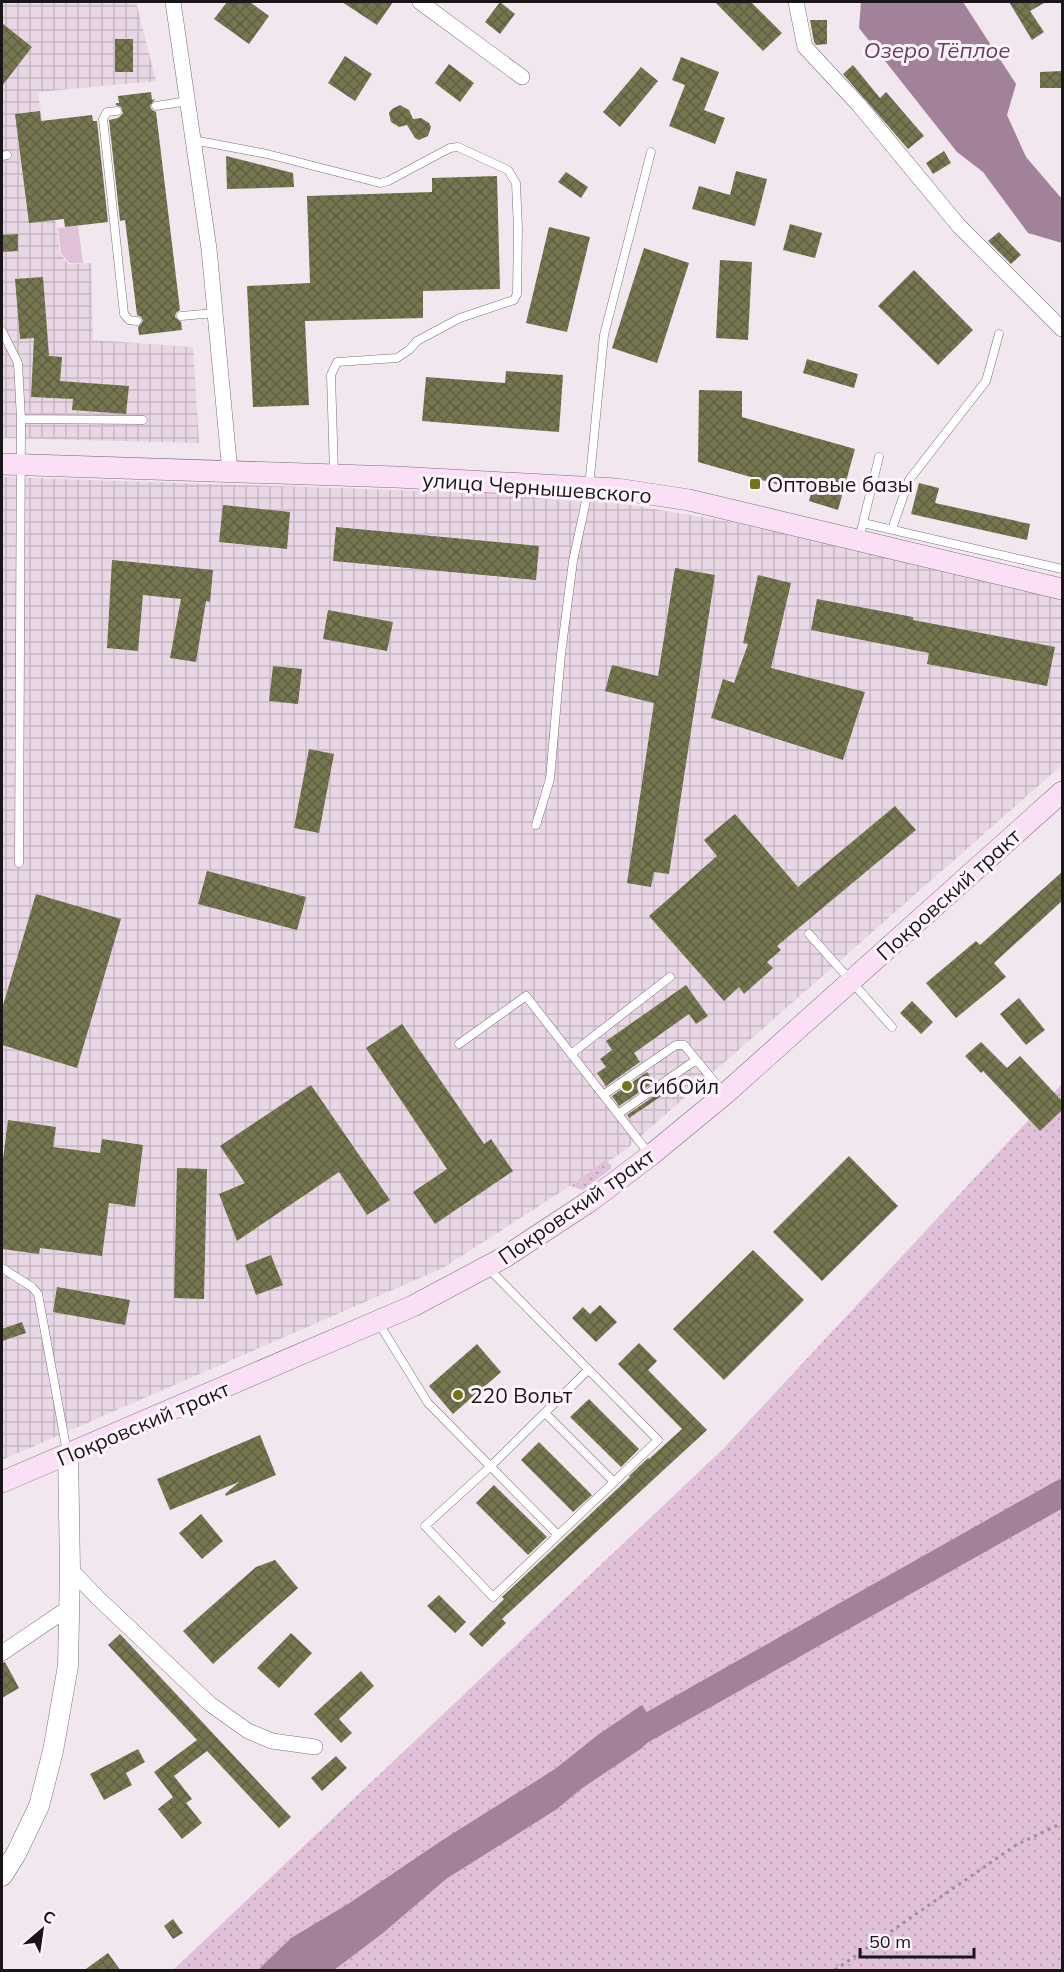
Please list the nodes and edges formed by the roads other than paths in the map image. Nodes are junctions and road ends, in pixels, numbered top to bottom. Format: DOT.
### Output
graph roads {
  1 [pos="173,2"];
  2 [pos="420,2"];
  3 [pos="796,2"];
  4 [pos="522,77"];
  5 [pos="188,100"];
  6 [pos="156,106"];
  7 [pos="117,111"];
  8 [pos="194,140"];
  9 [pos="651,152"];
  10 [pos="215,313"];
  11 [pos="181,316"];
  12 [pos="137,321"];
  13 [pos="1062,329"];
  14 [pos="2,331"];
  15 [pos="999,334"];
  16 [pos="21,419"];
  17 [pos="143,420"];
  18 [pos="879,458"];
  19 [pos="11,464"];
  20 [pos="230,472"];
  21 [pos="334,475"];
  22 [pos="589,487"];
  23 [pos="892,530"];
  24 [pos="861,532"];
  25 [pos="1062,569"];
  26 [pos="1062,589"];
  27 [pos="1062,792"];
  28 [pos="536,825"];
  29 [pos="19,863"];
  30 [pos="809,934"];
  31 [pos="670,977"];
  32 [pos="850,981"];
  33 [pos="892,1027"];
  34 [pos="459,1044"];
  35 [pos="571,1054"];
  36 [pos="699,1064"];
  37 [pos="724,1094"];
  38 [pos="603,1095"];
  39 [pos="618,1114"];
  40 [pos="651,1155"];
  41 [pos="487,1267"];
  42 [pos="2,1268"];
  43 [pos="378,1322"];
  44 [pos="588,1370"];
  45 [pos="545,1413"];
  46 [pos="68,1454"];
  47 [pos="490,1466"];
  48 [pos="2,1482"];
  49 [pos="614,1482"];
  50 [pos="558,1535"];
  51 [pos="70,1569"];
  52 [pos="70,1607"];
  53 [pos="2,1653"];
  54 [pos="315,1747"];
  55 [pos="2,1876"];
  1 -- 5 [label="street"];
  2 -- 4 [label="street"];
  3 -- 13 [label="street"];
  5 -- 6 [label="lane"];
  5 -- 8 [label="street"];
  7 -- 12 [label="lane"];
  8 -- 10 [label="street"];
  8 -- 21 [label="lane"];
  9 -- 22 [label="lane"];
  10 -- 11 [label="lane"];
  10 -- 20 [label="street"];
  14 -- 16 [label="lane"];
  15 -- 23 [label="lane"];
  16 -- 17 [label="lane"];
  16 -- 19 [label="lane"];
  18 -- 24 [label="lane"];
  19 -- 20 [label="main road, улица Чернышевского"];
  19 -- 29 [label="lane"];
  20 -- 21 [label="main road, улица Чернышевского"];
  21 -- 22 [label="main road, улица Чернышевского"];
  22 -- 24 [label="main road, улица Чернышевского"];
  22 -- 28 [label="lane"];
  23 -- 24 [label="lane"];
  23 -- 25 [label="lane"];
  24 -- 26 [label="main road, улица Чернышевского"];
  27 -- 32 [label="main road, Покровский тракт"];
  30 -- 32 [label="lane"];
  31 -- 35 [label="lane"];
  32 -- 33 [label="lane"];
  32 -- 37 [label="main road, Покровский тракт"];
  34 -- 35 [label="lane"];
  35 -- 38 [label="lane"];
  36 -- 37 [label="lane"];
  36 -- 38 [label="lane"];
  36 -- 39 [label="lane"];
  37 -- 40 [label="main road, Покровский тракт"];
  38 -- 39 [label="lane"];
  39 -- 40 [label="lane"];
  40 -- 41 [label="main road, Покровский тракт"];
  41 -- 43 [label="main road, Покровский тракт"];
  41 -- 44 [label="lane"];
  42 -- 46 [label="lane"];
  43 -- 46 [label="main road, Покровский тракт"];
  43 -- 47 [label="lane"];
  44 -- 45 [label="lane"];
  44 -- 49 [label="lane"];
  45 -- 47 [label="lane"];
  45 -- 49 [label="lane"];
  46 -- 48 [label="main road, Покровский тракт"];
  46 -- 51 [label="street"];
  47 -- 50 [label="lane"];
  47 -- 50 [label="lane"];
  49 -- 50 [label="lane"];
  51 -- 52 [label="street"];
  51 -- 54 [label="street"];
  52 -- 53 [label="street"];
  52 -- 55 [label="street"];
}
